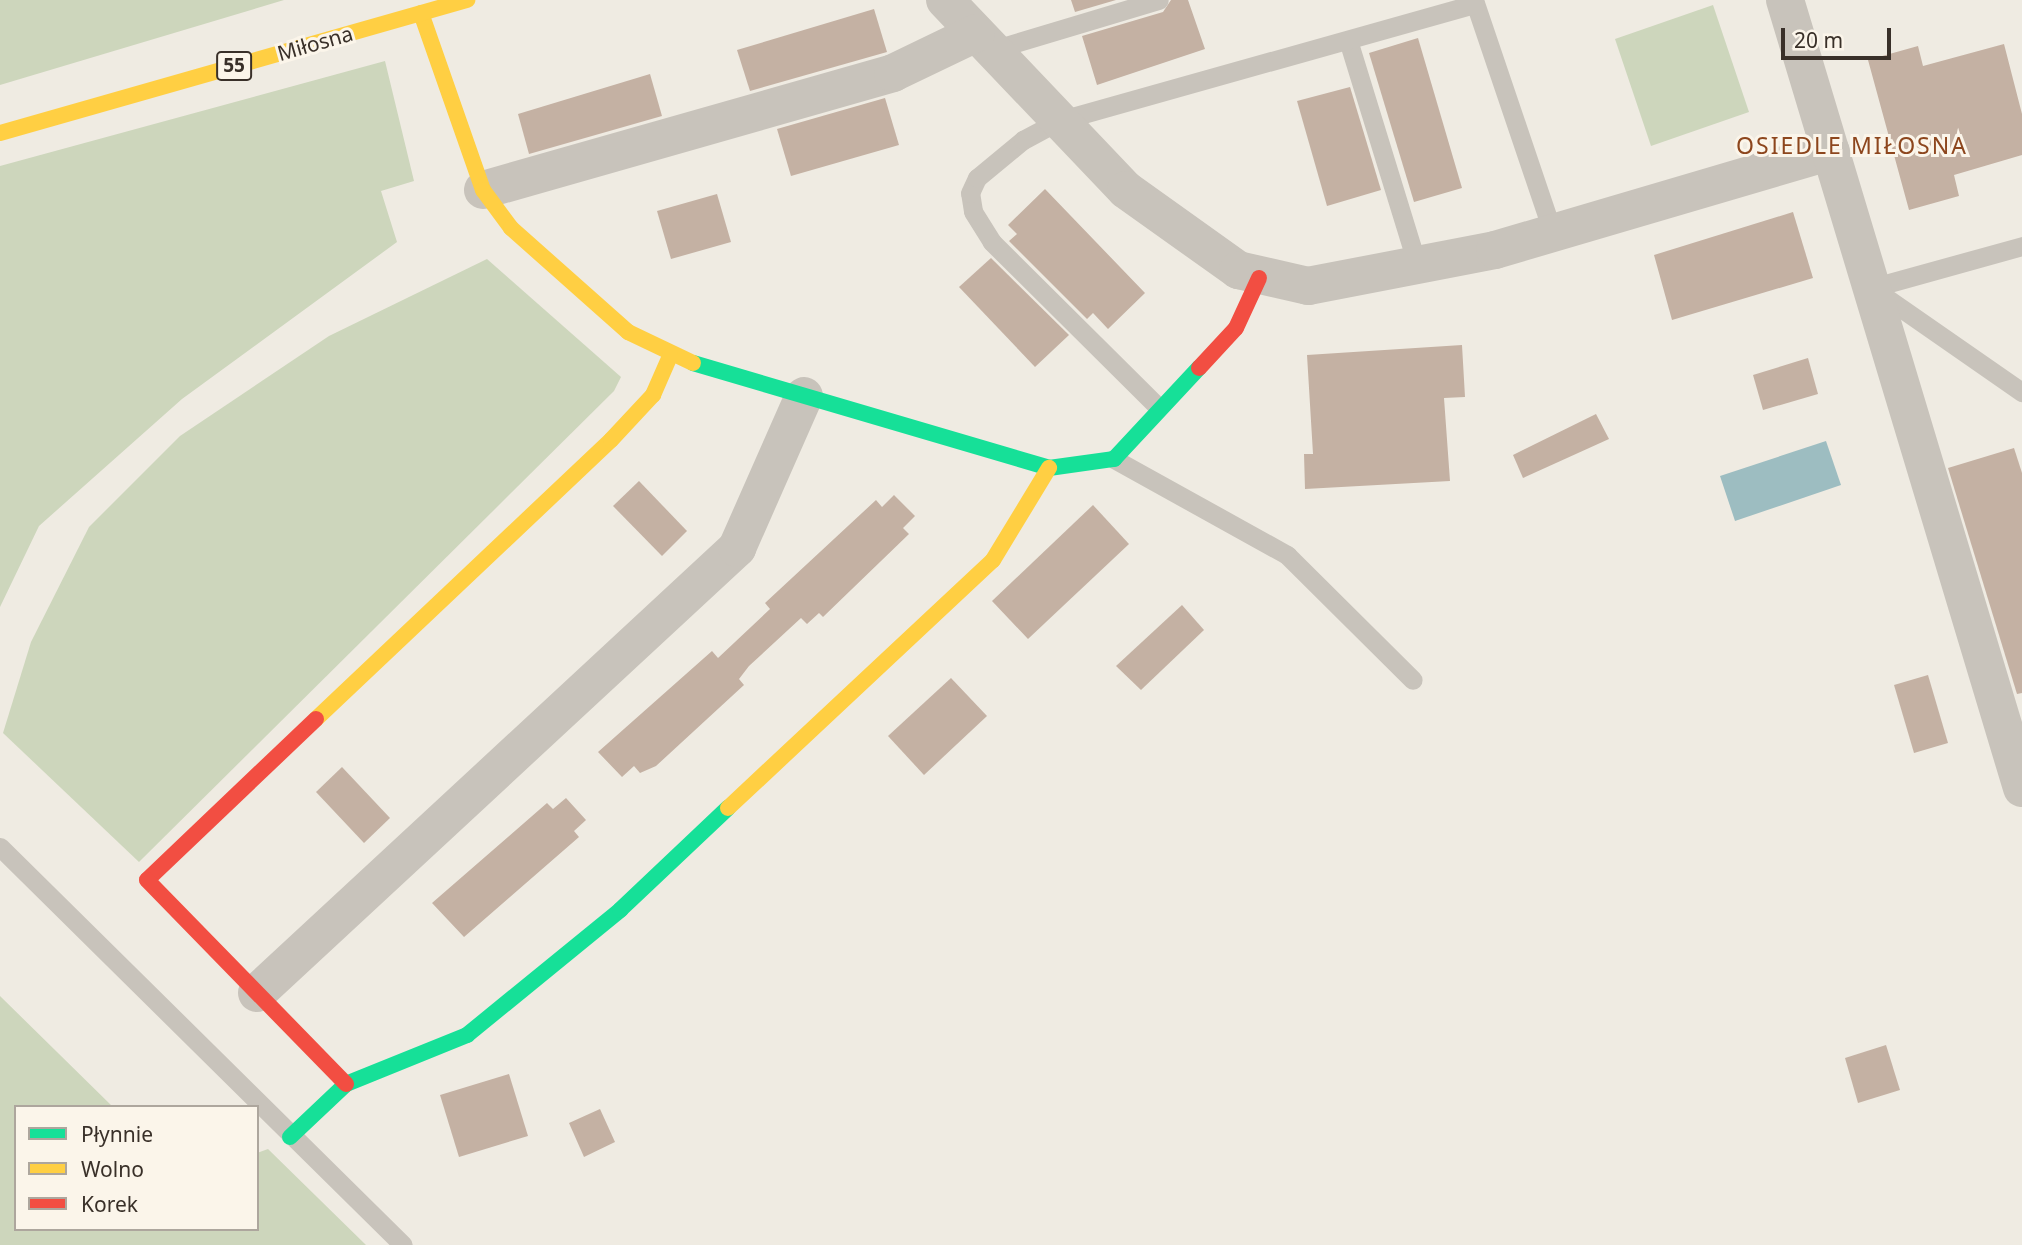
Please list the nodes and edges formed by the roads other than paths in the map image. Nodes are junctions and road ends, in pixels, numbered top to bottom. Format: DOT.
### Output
graph roads {
  1 [pos="467,0"];
  2 [pos="945,0"];
  3 [pos="1159,0"];
  4 [pos="1475,2"];
  5 [pos="1791,2"];
  6 [pos="421,13"];
  7 [pos="1348,40"];
  8 [pos="984,41"];
  9 [pos="1058,121"];
  10 [pos="0,132"];
  11 [pos="1831,151"];
  12 [pos="482,190"];
  13 [pos="1553,233"];
  14 [pos="2022,246"];
  15 [pos="1418,267"];
  16 [pos="1259,278"];
  17 [pos="1871,288"];
  18 [pos="670,356"];
  19 [pos="2021,387"];
  20 [pos="804,396"];
  21 [pos="1157,406"];
  22 [pos="1114,459"];
  23 [pos="1049,468"];
  24 [pos="1413,680"];
  25 [pos="2022,788"];
  26 [pos="0,847"];
  27 [pos="257,993"];
  28 [pos="346,1084"];
  29 [pos="258,1105"];
  30 [pos="259,1106"];
  31 [pos="290,1137"];
  32 [pos="403,1245"];
  1 -- 6 [label="street, Miłosna / 55"];
  2 -- 8 [label="street"];
  3 -- 8 [label="lane"];
  4 -- 7 [label="lane"];
  4 -- 13 [label="lane"];
  5 -- 11 [label="street"];
  6 -- 10 [label="street, Miłosna / 55"];
  6 -- 12 [label="street"];
  7 -- 9 [label="lane"];
  7 -- 15 [label="lane"];
  8 -- 9 [label="street"];
  8 -- 12 [label="street"];
  9 -- 16 [label="street"];
  9 -- 21 [label="lane"];
  11 -- 13 [label="street"];
  11 -- 17 [label="street"];
  12 -- 18 [label="street"];
  13 -- 15 [label="street"];
  14 -- 17 [label="lane"];
  15 -- 16 [label="street"];
  16 -- 21 [label="street"];
  17 -- 19 [label="lane"];
  17 -- 25 [label="street"];
  18 -- 20 [label="street"];
  18 -- 27 [label="street"];
  20 -- 23 [label="street"];
  20 -- 27 [label="street"];
  21 -- 22 [label="street"];
  22 -- 23 [label="street"];
  22 -- 24 [label="lane"];
  23 -- 28 [label="street"];
  26 -- 29 [label="lane"];
  27 -- 28 [label="street"];
  28 -- 31 [label="street"];
  30 -- 31 [label="lane"];
  31 -- 32 [label="lane"];
}
